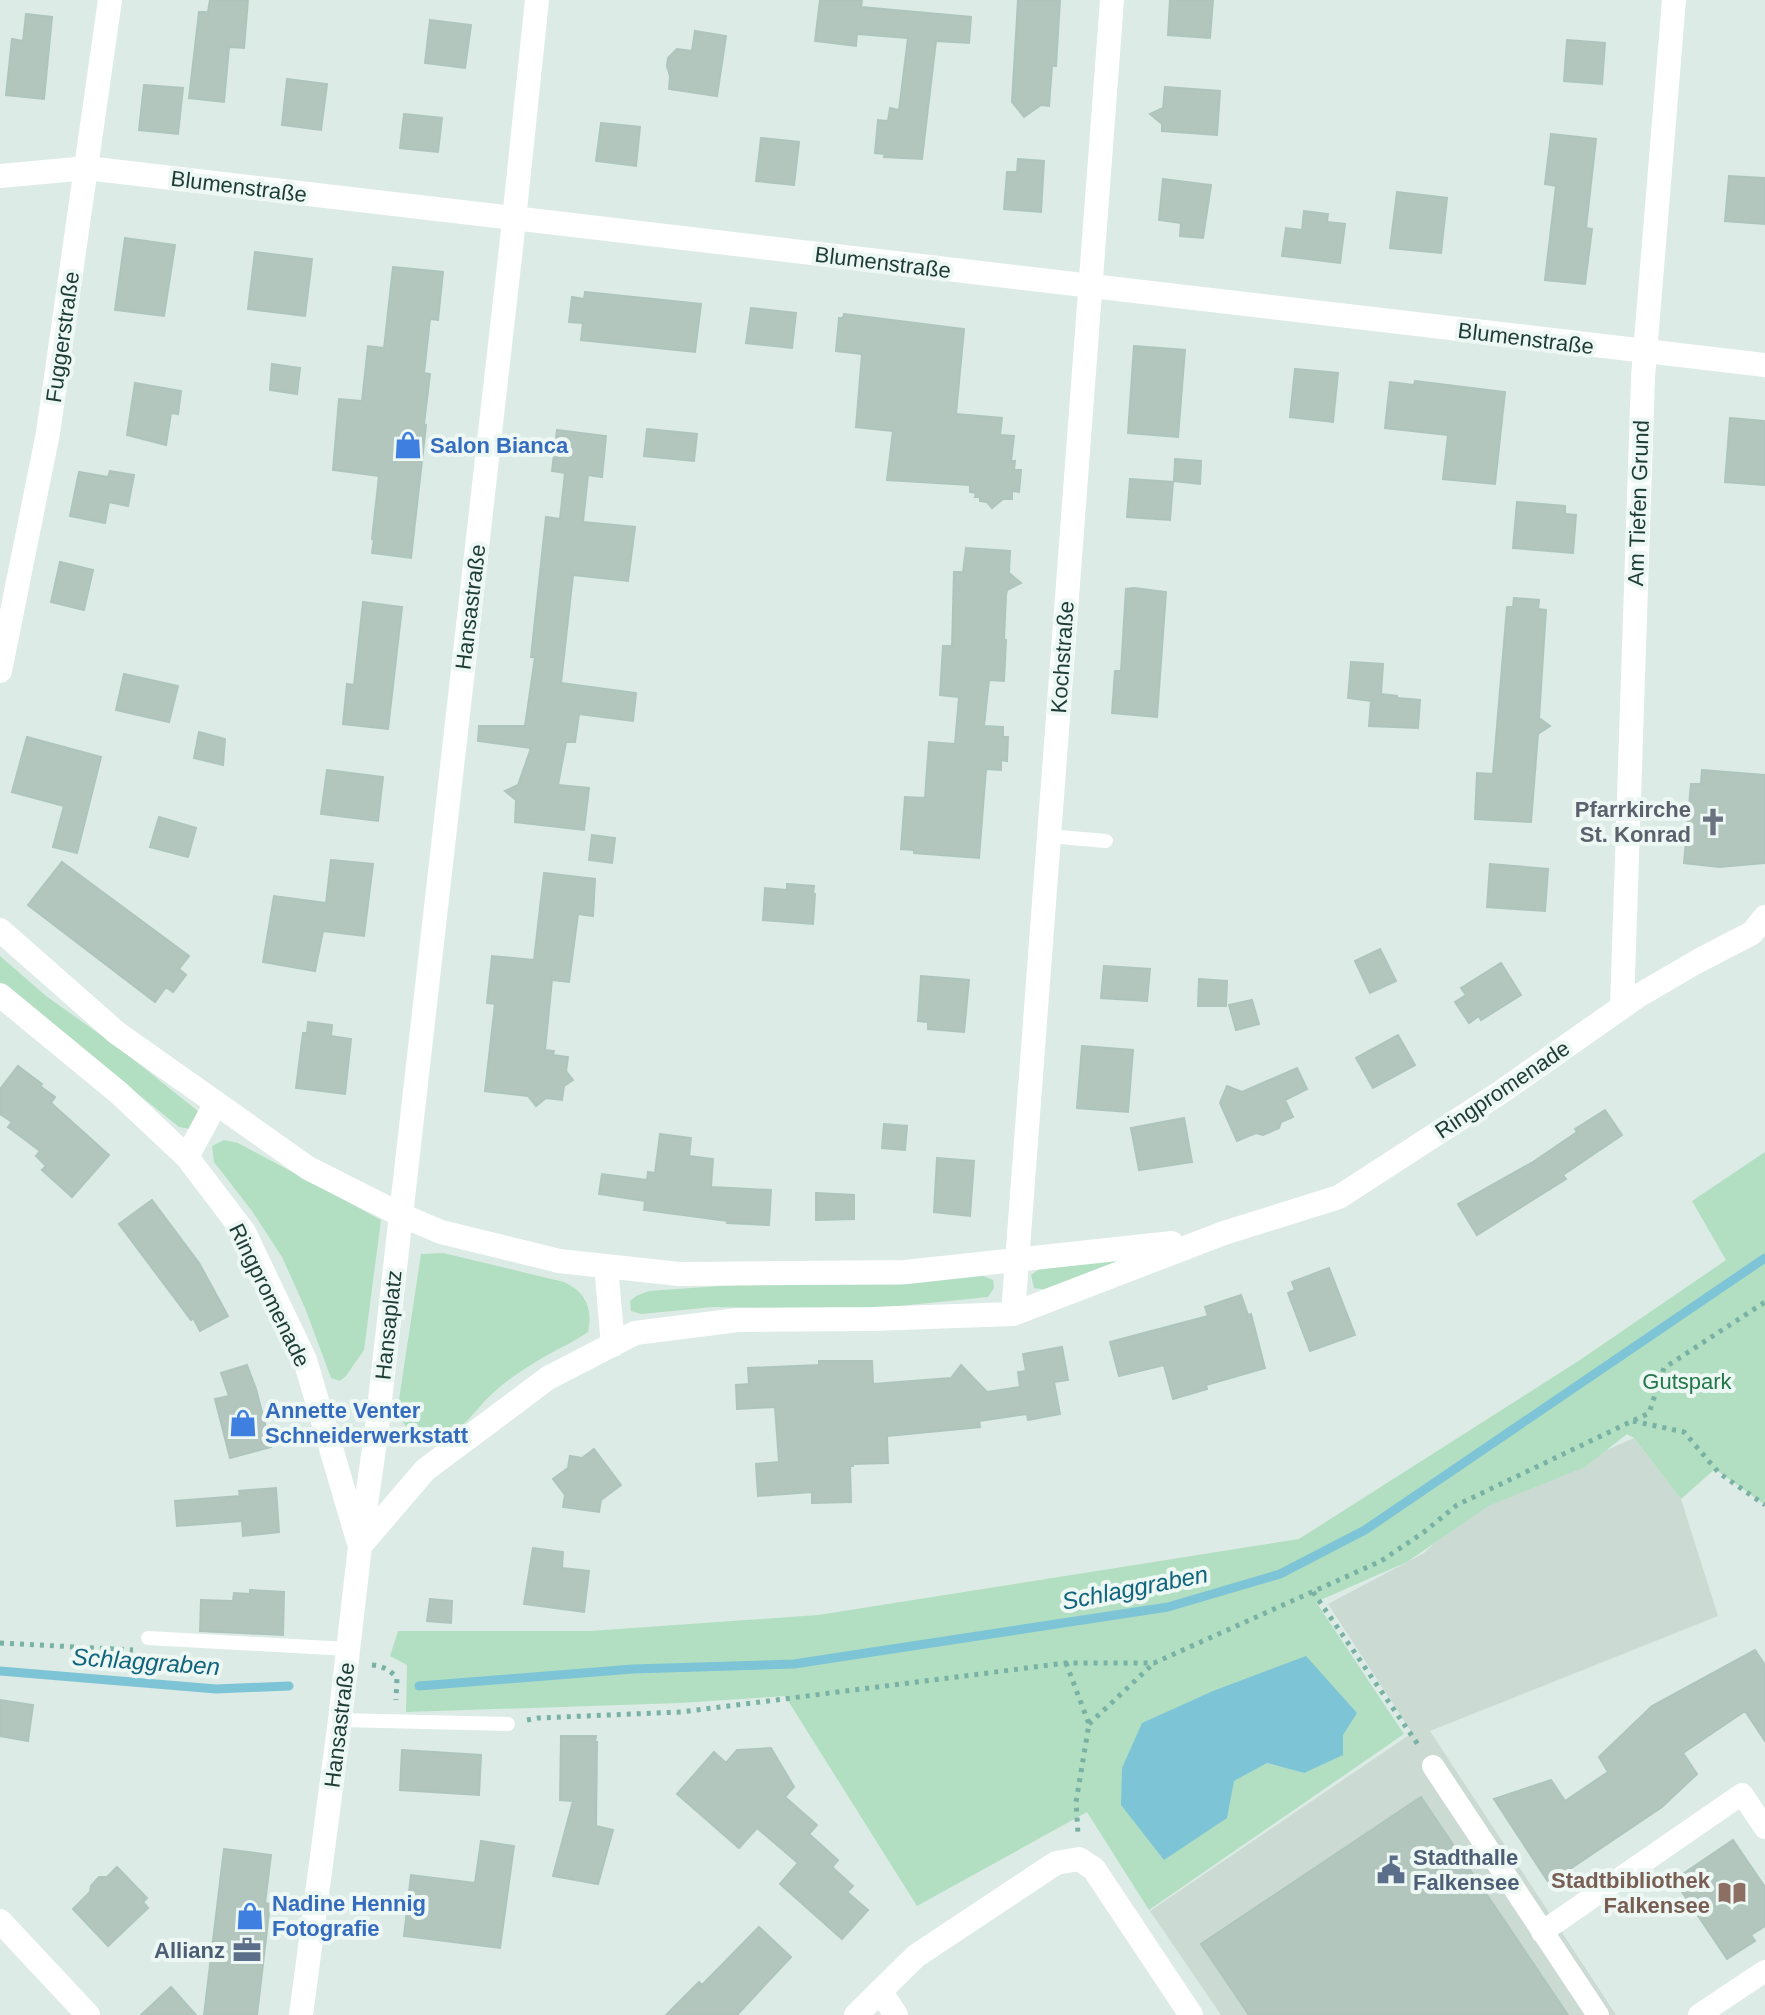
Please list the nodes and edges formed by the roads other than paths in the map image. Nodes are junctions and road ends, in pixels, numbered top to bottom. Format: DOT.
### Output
graph roads {
  1 [pos="110,0"];
  2 [pos="537,0"];
  3 [pos="1112,0"];
  4 [pos="1674,0"];
  5 [pos="87,168"];
  6 [pos="0,176"];
  7 [pos="514,218"];
  8 [pos="1090,287"];
  9 [pos="1645,352"];
  10 [pos="1765,365"];
  11 [pos="0,671"];
  12 [pos="1048,836"];
  13 [pos="1106,841"];
  14 [pos="1765,917"];
  15 [pos="0,930"];
  16 [pos="0,995"];
  17 [pos="1622,1007"];
  18 [pos="216,1103"];
  19 [pos="187,1157"];
  20 [pos="401,1215"];
  21 [pos="1224,1233"];
  22 [pos="1017,1259"];
  23 [pos="606,1266"];
  24 [pos="1013,1314"];
  25 [pos="613,1345"];
  26 [pos="376,1435"];
  27 [pos="360,1546"];
  28 [pos="148,1638"];
  29 [pos="348,1649"];
  30 [pos="340,1720"];
  31 [pos="508,1724"];
  32 [pos="1433,1766"];
  33 [pos="1765,1828"];
  34 [pos="0,1921"];
  35 [pos="1542,1932"];
  36 [pos="1765,1971"];
  37 [pos="880,1991"];
  38 [pos="88,2015"];
  39 [pos="301,2015"];
  40 [pos="856,2015"];
  41 [pos="896,2015"];
  42 [pos="1191,2015"];
  43 [pos="1598,2015"];
  44 [pos="1699,2015"];
  1 -- 5 [label="street, Fuggerstraße"];
  2 -- 7 [label="street, Hansastraße"];
  3 -- 8 [label="street, Kochstraße"];
  4 -- 9 [label="street, Am Tiefen Grund"];
  5 -- 6 [label="street, Blumenstraße"];
  5 -- 7 [label="street, Blumenstraße"];
  5 -- 11 [label="street, Fuggerstraße"];
  7 -- 8 [label="street, Blumenstraße"];
  7 -- 20 [label="street, Hansastraße"];
  8 -- 9 [label="street, Blumenstraße"];
  8 -- 12 [label="street, Kochstraße"];
  9 -- 10 [label="street, Blumenstraße"];
  9 -- 17 [label="street, Am Tiefen Grund"];
  12 -- 13 [label="lane"];
  12 -- 22 [label="street, Kochstraße"];
  14 -- 17 [label="street, Ringpromenade"];
  15 -- 18 [label="street, Ringpromenade"];
  16 -- 19 [label="street, Ringpromenade"];
  17 -- 21 [label="street, Ringpromenade"];
  18 -- 19 [label="street"];
  18 -- 20 [label="street, Ringpromenade"];
  19 -- 27 [label="street, Ringpromenade"];
  20 -- 23 [label="street, Ringpromenade"];
  20 -- 26 [label="street, Hansaplatz"];
  21 -- 22 [label="street, Ringpromenade"];
  21 -- 24 [label="street, Ringpromenade"];
  22 -- 23 [label="street, Ringpromenade"];
  22 -- 24 [label="street, Kochstraße"];
  23 -- 25 [label="street"];
  24 -- 25 [label="street, Ringpromenade"];
  25 -- 27 [label="street, Ringpromenade"];
  26 -- 27 [label="street, Hansastraße"];
  27 -- 29 [label="street, Hansastraße"];
  28 -- 29 [label="lane"];
  29 -- 30 [label="street, Hansastraße"];
  30 -- 31 [label="lane"];
  30 -- 39 [label="street, Hansastraße"];
  32 -- 35 [label="street"];
  33 -- 35 [label="street"];
  34 -- 38 [label="street"];
  35 -- 43 [label="street"];
  36 -- 44 [label="street"];
  37 -- 40 [label="street"];
  37 -- 41 [label="street"];
  37 -- 42 [label="street"];
}
